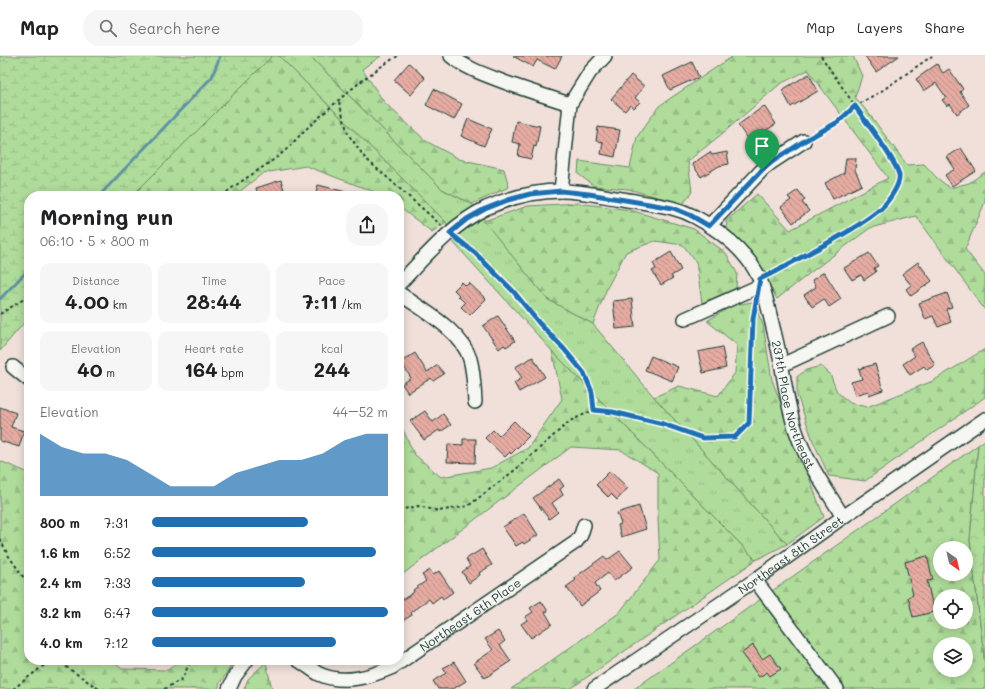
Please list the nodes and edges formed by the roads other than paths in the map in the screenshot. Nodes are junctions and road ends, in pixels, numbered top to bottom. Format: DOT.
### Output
graph roads {
  1 [pos="451,56"];
  2 [pos="605,56"];
  3 [pos="570,104"];
  4 [pos="804,141"];
  5 [pos="561,191"];
  6 [pos="709,226"];
  7 [pos="404,279"];
  8 [pos="761,282"];
  9 [pos="404,297"];
  10 [pos="888,316"];
  11 [pos="685,319"];
  12 [pos="782,365"];
  13 [pos="13,367"];
  14 [pos="24,376"];
  15 [pos="475,402"];
  16 [pos="985,419"];
  17 [pos="843,517"];
  18 [pos="584,525"];
  19 [pos="755,580"];
  20 [pos="404,659"];
  21 [pos="243,665"];
  22 [pos="306,665"];
  23 [pos="396,665"];
  24 [pos="229,689"];
  25 [pos="594,689"];
  26 [pos="837,689"];
  1 -- 3 [label="street"];
  2 -- 3 [label="street"];
  3 -- 5 [label="street"];
  4 -- 6 [label="street"];
  5 -- 6 [label="street, 237th Place Northeast"];
  5 -- 7 [label="street, 237th Place Northeast"];
  6 -- 8 [label="street, 237th Place Northeast"];
  8 -- 11 [label="street"];
  8 -- 12 [label="street, 237th Place Northeast"];
  9 -- 15 [label="street"];
  10 -- 12 [label="street"];
  12 -- 17 [label="street, 237th Place Northeast"];
  13 -- 14 [label="street"];
  16 -- 17 [label="street, Northeast 8th Street"];
  17 -- 19 [label="street, Northeast 8th Street"];
  18 -- 20 [label="street, Northeast 6th Place"];
  19 -- 25 [label="street, Northeast 8th Street"];
  19 -- 26 [label="street"];
  21 -- 24 [label="street"];
  22 -- 23 [label="street, Northeast 6th Place"];
}
